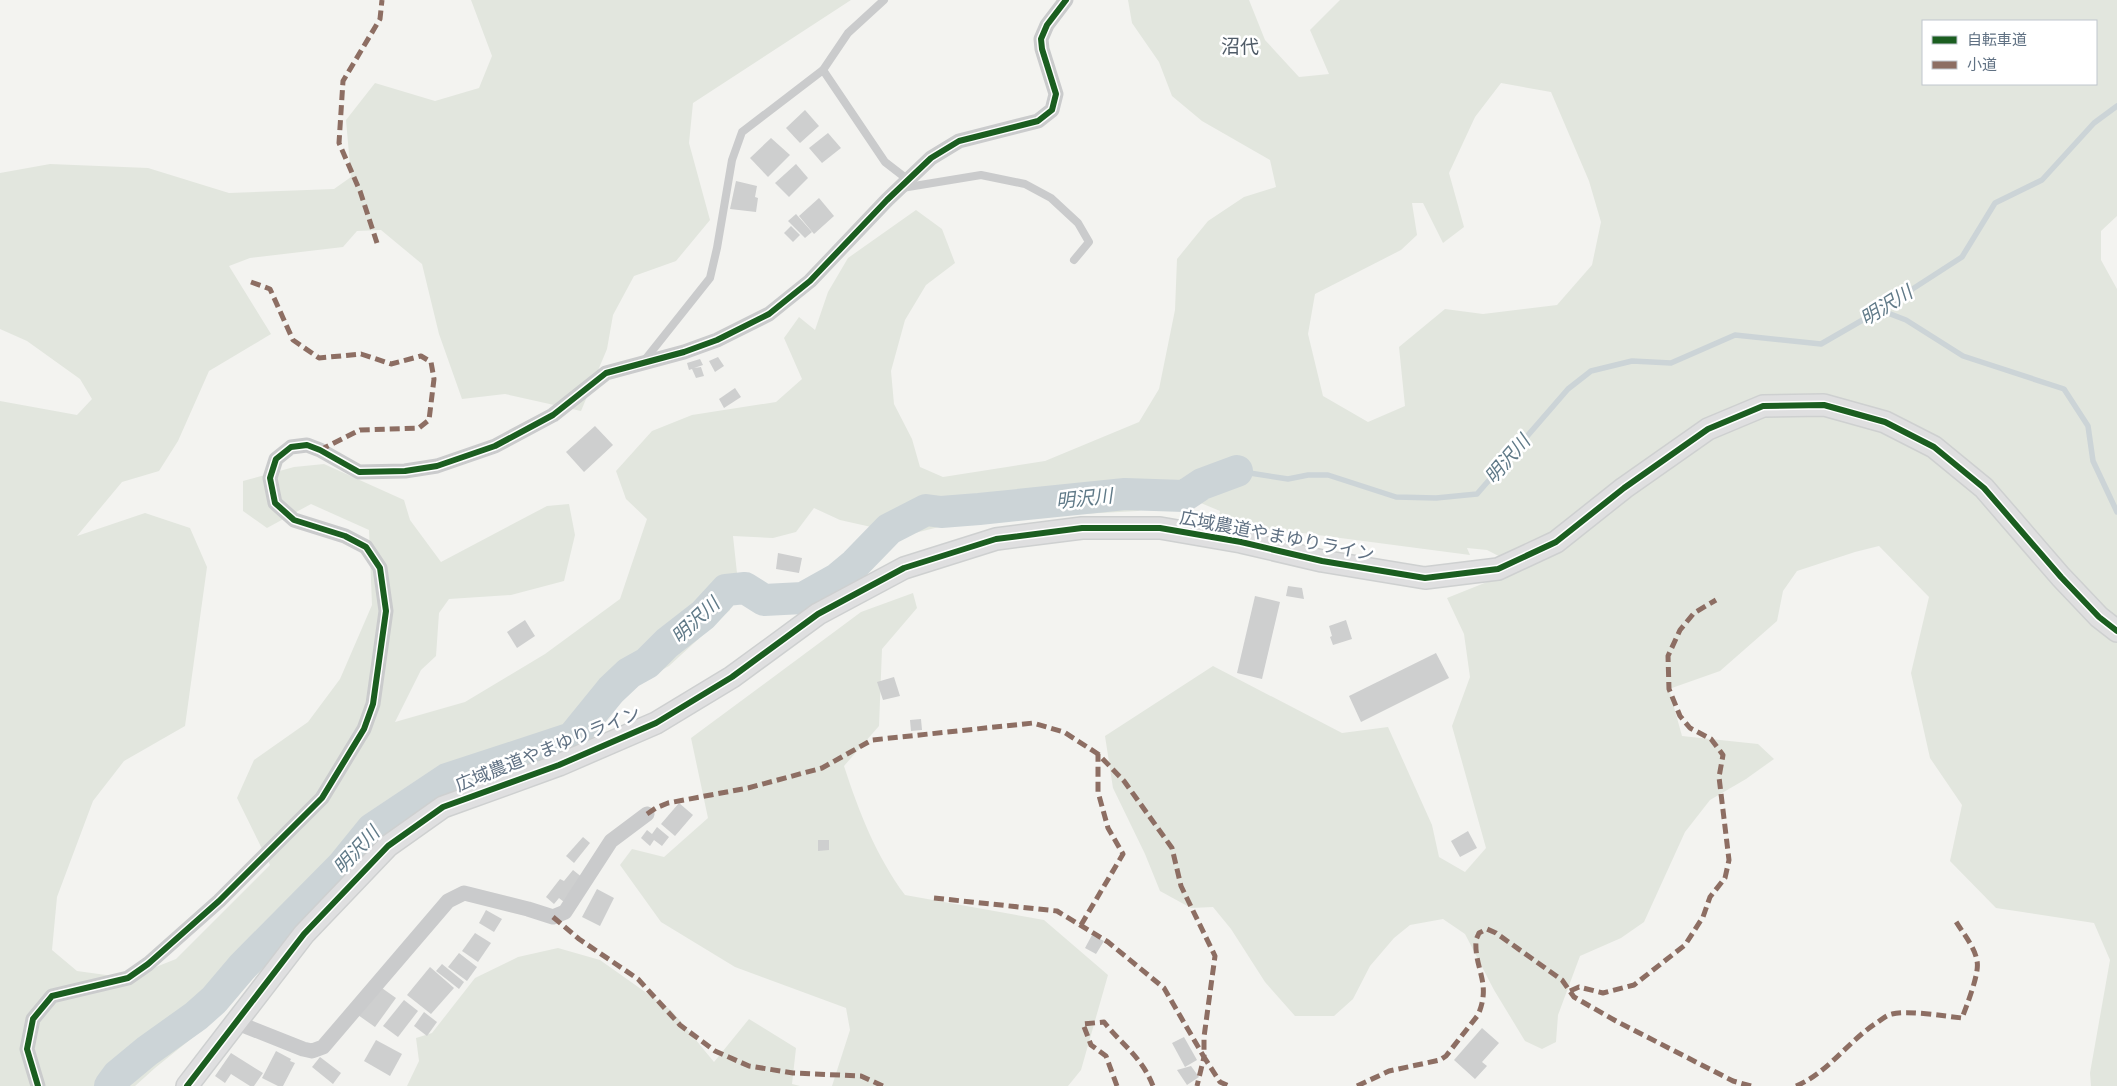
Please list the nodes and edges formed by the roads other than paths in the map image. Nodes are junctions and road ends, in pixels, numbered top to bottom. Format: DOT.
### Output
graph roads {
  1 [pos="884,0"];
  2 [pos="1066,0"];
  3 [pos="823,70"];
  4 [pos="903,184"];
  5 [pos="1074,260"];
  6 [pos="642,362"];
  7 [pos="2117,631"];
  8 [pos="647,814"];
  9 [pos="235,1022"];
  10 [pos="38,1086"];
  11 [pos="187,1086"];
  1 -- 3 [label="lane"];
  2 -- 4 [label="street"];
  3 -- 4 [label="lane"];
  3 -- 6 [label="lane"];
  4 -- 5 [label="lane"];
  4 -- 6 [label="street"];
  6 -- 10 [label="street"];
  7 -- 9 [label="street, 広域農道やまゆりライン"];
  8 -- 9 [label="street"];
  9 -- 11 [label="street, 広域農道やまゆりライン"];
}
